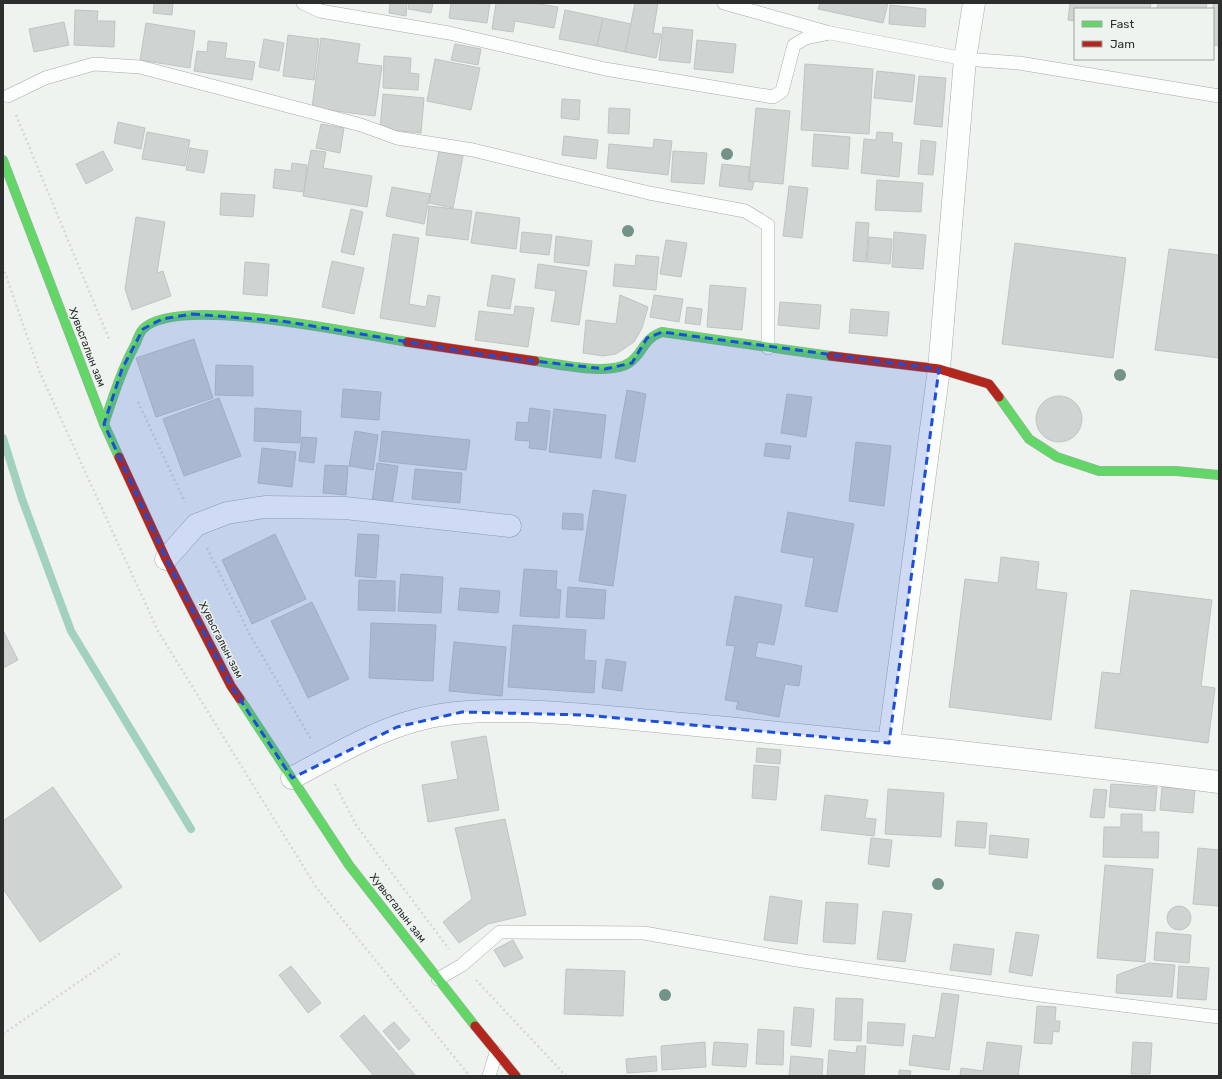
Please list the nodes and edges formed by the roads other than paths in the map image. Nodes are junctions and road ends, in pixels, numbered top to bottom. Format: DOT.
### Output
graph roads {
  1 [pos="303,3"];
  2 [pos="724,3"];
  3 [pos="974,3"];
  4 [pos="830,33"];
  5 [pos="965,59"];
  6 [pos="8,96"];
  7 [pos="1219,96"];
  8 [pos="3,160"];
  9 [pos="768,348"];
  10 [pos="939,369"];
  11 [pos="104,424"];
  12 [pos="1219,475"];
  13 [pos="510,526"];
  14 [pos="166,559"];
  15 [pos="889,743"];
  16 [pos="292,778"];
  17 [pos="1219,782"];
  18 [pos="438,979"];
  19 [pos="1219,1017"];
  20 [pos="496,1053"];
  21 [pos="489,1076"];
  22 [pos="516,1076"];
  1 -- 4 [label="lane"];
  2 -- 4 [label="lane"];
  3 -- 5 [label="street"];
  4 -- 5 [label="lane"];
  5 -- 7 [label="lane"];
  5 -- 10 [label="street"];
  6 -- 9 [label="lane"];
  8 -- 11 [label="street, Хувьсгалын зам"];
  9 -- 10 [label="street"];
  9 -- 11 [label="street"];
  10 -- 12 [label="street"];
  10 -- 15 [label="street"];
  11 -- 14 [label="street, Хувьсгалын зам"];
  13 -- 14 [label="street"];
  14 -- 16 [label="street, Хувьсгалын зам"];
  15 -- 16 [label="street"];
  15 -- 17 [label="street"];
  16 -- 18 [label="street, Хувьсгалын зам"];
  18 -- 19 [label="lane"];
  18 -- 20 [label="street, Хувьсгалын зам"];
  20 -- 21 [label="lane"];
  20 -- 22 [label="street, Хувьсгалын зам"];
}
